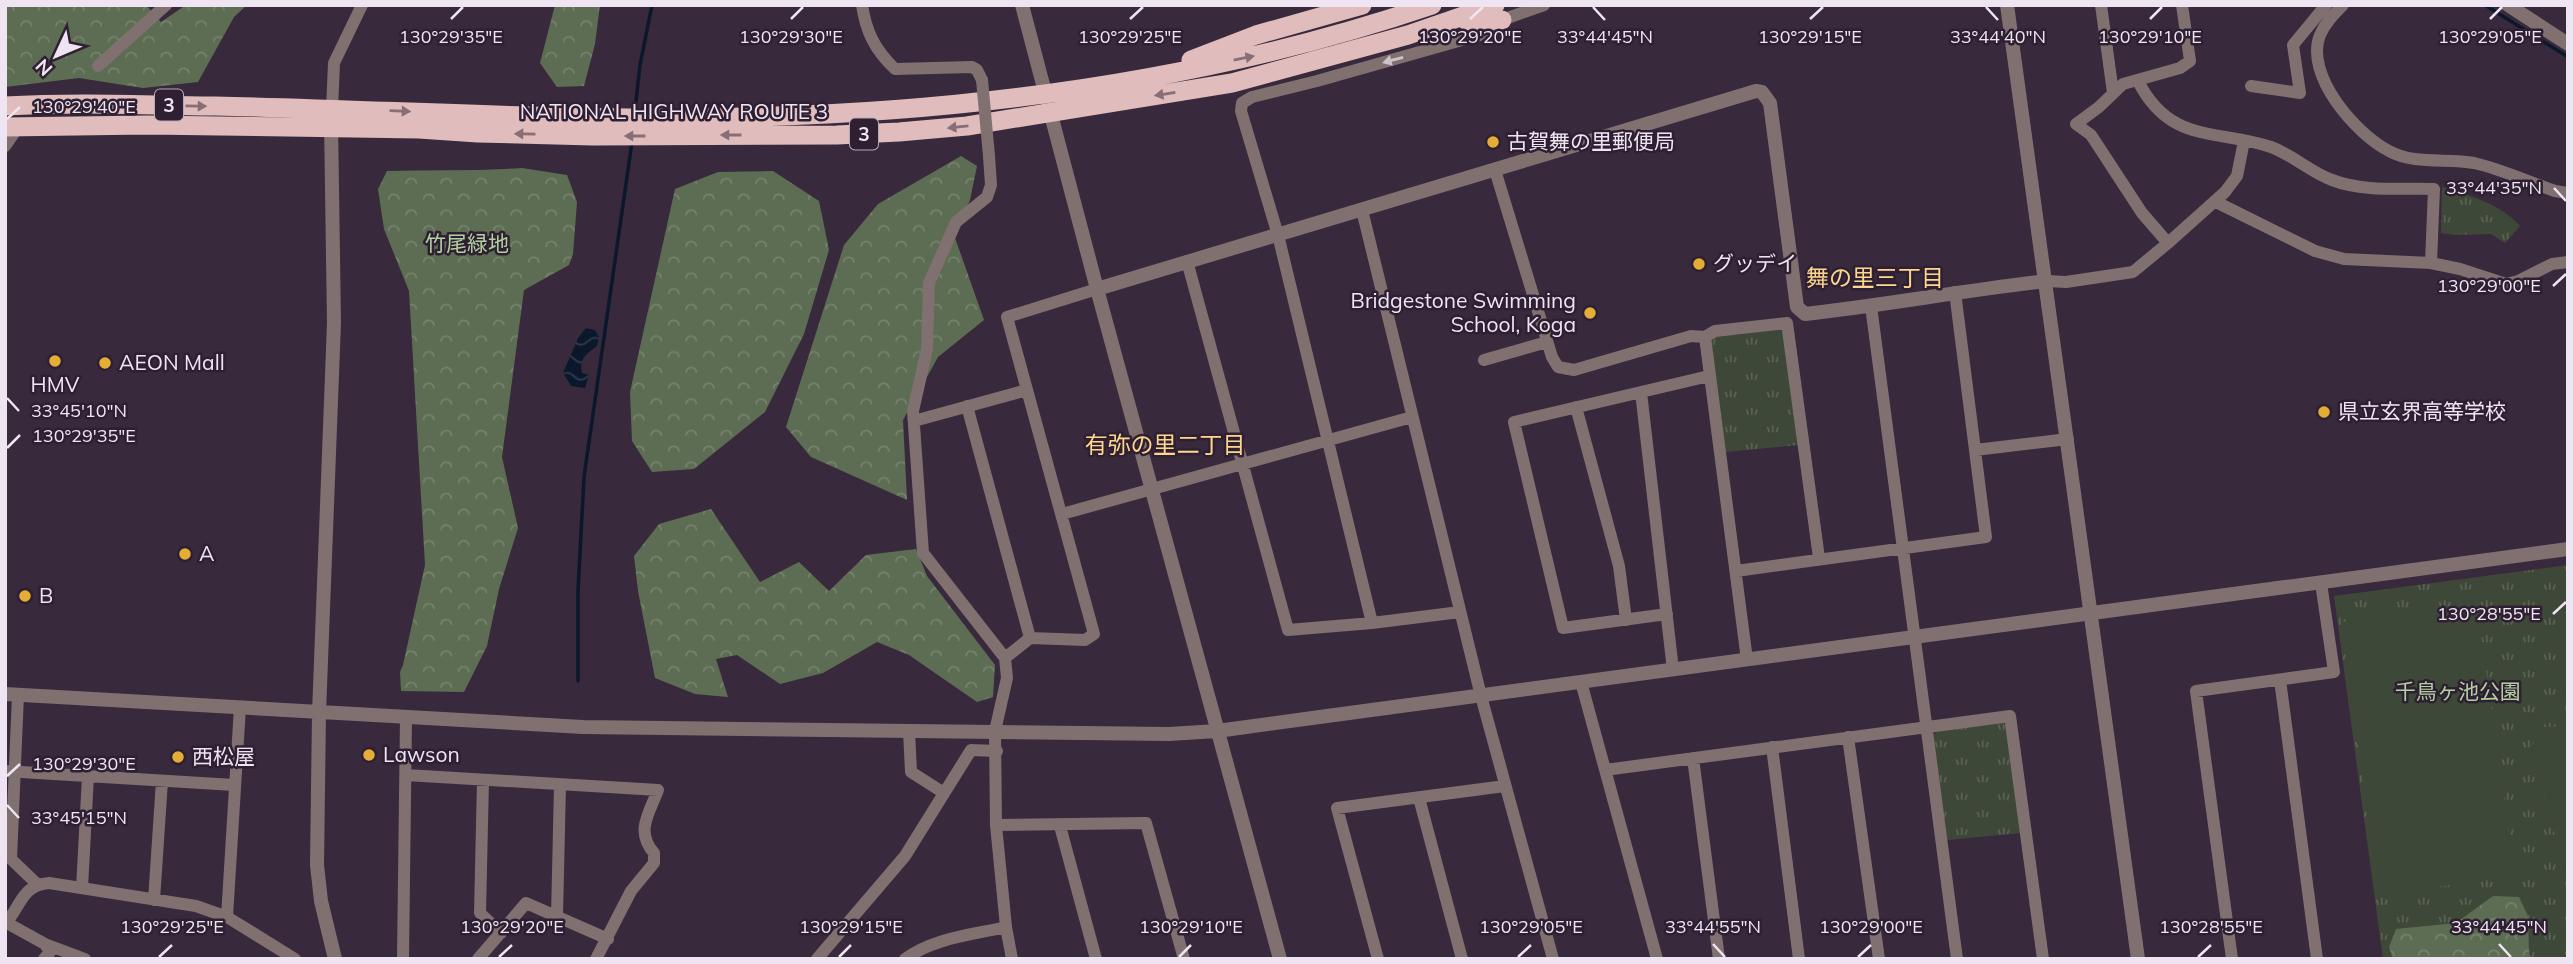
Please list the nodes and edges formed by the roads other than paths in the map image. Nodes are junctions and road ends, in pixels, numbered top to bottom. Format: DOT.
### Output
graph roads {
  1 [pos="166,5"];
  2 [pos="362,5"];
  3 [pos="862,5"];
  4 [pos="1022,5"];
  5 [pos="1362,5"];
  6 [pos="1432,5"];
  7 [pos="1544,5"];
  8 [pos="2007,5"];
  9 [pos="2101,5"];
  10 [pos="2182,5"];
  11 [pos="2326,5"];
  12 [pos="2343,5"];
  13 [pos="2508,5"];
  14 [pos="1499,13"];
  15 [pos="2568,44"];
  16 [pos="98,65"];
  17 [pos="1177,71"];
  18 [pos="2138,81"];
  19 [pos="2251,86"];
  20 [pos="2113,93"];
  21 [pos="1047,103"];
  22 [pos="5,106"];
  23 [pos="331,119"];
  24 [pos="12,126"];
  25 [pos="2244,141"];
  26 [pos="5,146"];
  27 [pos="1495,170"];
  28 [pos="2568,193"];
  29 [pos="2216,202"];
  30 [pos="1362,210"];
  31 [pos="1278,235"];
  32 [pos="2168,243"];
  33 [pos="1187,261"];
  34 [pos="2568,262"];
  35 [pos="2431,263"];
  36 [pos="2047,281"];
  37 [pos="1097,289"];
  38 [pos="1955,292"];
  39 [pos="1871,306"];
  40 [pos="1705,337"];
  41 [pos="1547,342"];
  42 [pos="1484,360"];
  43 [pos="1709,376"];
  44 [pos="1027,390"];
  45 [pos="1641,392"];
  46 [pos="967,406"];
  47 [pos="1576,407"];
  48 [pos="1412,417"];
  49 [pos="914,421"];
  50 [pos="2068,439"];
  51 [pos="1328,440"];
  52 [pos="1975,450"];
  53 [pos="1243,464"];
  54 [pos="1151,489"];
  55 [pos="1062,514"];
  56 [pos="1903,548"];
  57 [pos="2568,549"];
  58 [pos="1819,558"];
  59 [pos="1736,570"];
  60 [pos="2321,583"];
  61 [pos="1461,612"];
  62 [pos="1667,614"];
  63 [pos="2092,615"];
  64 [pos="1626,620"];
  65 [pos="1372,623"];
  66 [pos="1030,638"];
  67 [pos="1915,638"];
  68 [pos="1005,658"];
  69 [pos="1747,660"];
  70 [pos="1674,670"];
  71 [pos="2280,680"];
  72 [pos="1581,682"];
  73 [pos="12,695"];
  74 [pos="1481,696"];
  75 [pos="240,707"];
  76 [pos="319,712"];
  77 [pos="406,717"];
  78 [pos="1927,726"];
  79 [pos="1217,730"];
  80 [pos="909,731"];
  81 [pos="995,731"];
  82 [pos="1848,737"];
  83 [pos="1772,747"];
  84 [pos="997,751"];
  85 [pos="1693,758"];
  86 [pos="1605,770"];
  87 [pos="10,771"];
  88 [pos="406,775"];
  89 [pos="88,776"];
  90 [pos="483,780"];
  91 [pos="162,781"];
  92 [pos="234,785"];
  93 [pos="560,785"];
  94 [pos="1505,786"];
  95 [pos="944,793"];
  96 [pos="1419,799"];
  97 [pos="996,825"];
  98 [pos="1060,825"];
  99 [pos="37,884"];
  100 [pos="82,888"];
  101 [pos="154,900"];
  102 [pos="557,916"];
  103 [pos="227,917"];
  104 [pos="6,923"];
  105 [pos="1006,927"];
  106 [pos="501,933"];
  107 [pos="608,939"];
  108 [pos="45,944"];
  109 [pos="44,959"];
  110 [pos="85,959"];
  111 [pos="295,959"];
  112 [pos="335,959"];
  113 [pos="403,959"];
  114 [pos="478,959"];
  115 [pos="597,959"];
  116 [pos="817,959"];
  117 [pos="905,959"];
  118 [pos="1012,959"];
  119 [pos="1096,959"];
  120 [pos="1184,959"];
  121 [pos="1280,959"];
  122 [pos="1378,959"];
  123 [pos="1462,959"];
  124 [pos="1553,959"];
  125 [pos="1657,959"];
  126 [pos="1719,959"];
  127 [pos="1799,959"];
  128 [pos="1879,959"];
  129 [pos="1957,959"];
  130 [pos="2043,959"];
  131 [pos="2138,959"];
  132 [pos="2232,959"];
  133 [pos="2317,959"];
  1 -- 16 [label="street"];
  2 -- 23 [label="street"];
  3 -- 49 [label="street, bridge"];
  4 -- 21 [label="street"];
  5 -- 17 [label="highway"];
  17 -- 6 [label="highway, NATIONAL HIGHWAY ROUTE 3 / 3, one-way"];
  7 -- 14 [label="street"];
  8 -- 36 [label="street"];
  9 -- 20 [label="street"];
  10 -- 18 [label="street"];
  11 -- 19 [label="street"];
  12 -- 28 [label="street"];
  13 -- 15 [label="street"];
  14 -- 21 [label="highway, NATIONAL HIGHWAY ROUTE 3 / 3, one-way"];
  14 -- 31 [label="street, one-way"];
  17 -- 21 [label="highway, NATIONAL HIGHWAY ROUTE 3 / 3"];
  18 -- 20 [label="street"];
  18 -- 25 [label="street"];
  20 -- 32 [label="street"];
  21 -- 23 [label="highway, NATIONAL HIGHWAY ROUTE 3 / 3"];
  21 -- 37 [label="street"];
  22 -- 23 [label="highway, NATIONAL HIGHWAY ROUTE 3 / 3, one-way"];
  23 -- 24 [label="highway, NATIONAL HIGHWAY ROUTE 3 / 3"];
  23 -- 76 [label="street"];
  24 -- 26 [label="street"];
  25 -- 29 [label="street"];
  25 -- 35 [label="street"];
  27 -- 30 [label="street"];
  27 -- 39 [label="street"];
  27 -- 41 [label="street"];
  29 -- 32 [label="street"];
  29 -- 35 [label="street"];
  30 -- 31 [label="street"];
  30 -- 48 [label="street"];
  31 -- 33 [label="street"];
  31 -- 51 [label="street"];
  32 -- 36 [label="street"];
  33 -- 37 [label="street"];
  33 -- 53 [label="street"];
  34 -- 35 [label="street"];
  36 -- 38 [label="street"];
  36 -- 50 [label="street"];
  37 -- 44 [label="street"];
  37 -- 54 [label="street"];
  38 -- 39 [label="street"];
  38 -- 52 [label="street"];
  39 -- 56 [label="street"];
  40 -- 41 [label="street"];
  40 -- 43 [label="street"];
  40 -- 58 [label="street"];
  41 -- 42 [label="street"];
  43 -- 45 [label="street"];
  43 -- 59 [label="street"];
  44 -- 46 [label="street"];
  44 -- 55 [label="street"];
  45 -- 47 [label="street"];
  45 -- 62 [label="street"];
  46 -- 49 [label="street"];
  46 -- 66 [label="street"];
  47 -- 64 [label="street"];
  47 -- 64 [label="street"];
  48 -- 51 [label="street"];
  48 -- 61 [label="street"];
  49 -- 68 [label="street"];
  50 -- 52 [label="street"];
  50 -- 63 [label="street"];
  51 -- 53 [label="street"];
  51 -- 65 [label="street"];
  52 -- 56 [label="street"];
  53 -- 54 [label="street"];
  53 -- 65 [label="street"];
  54 -- 55 [label="street"];
  54 -- 79 [label="street"];
  55 -- 66 [label="street"];
  56 -- 58 [label="street"];
  56 -- 67 [label="street"];
  57 -- 60 [label="street"];
  58 -- 59 [label="street"];
  59 -- 69 [label="street"];
  60 -- 63 [label="street"];
  60 -- 71 [label="street"];
  61 -- 65 [label="street"];
  61 -- 74 [label="street"];
  62 -- 64 [label="street"];
  62 -- 70 [label="street"];
  63 -- 67 [label="street"];
  63 -- 131 [label="street"];
  66 -- 68 [label="street"];
  67 -- 69 [label="street"];
  67 -- 78 [label="street"];
  68 -- 81 [label="street"];
  69 -- 70 [label="street"];
  70 -- 72 [label="street"];
  71 -- 132 [label="street"];
  71 -- 133 [label="street"];
  72 -- 74 [label="street"];
  72 -- 86 [label="street"];
  73 -- 75 [label="street"];
  73 -- 87 [label="street"];
  74 -- 79 [label="street"];
  74 -- 94 [label="street"];
  75 -- 76 [label="street"];
  75 -- 92 [label="street"];
  76 -- 77 [label="street"];
  76 -- 112 [label="street"];
  77 -- 80 [label="street"];
  77 -- 88 [label="street"];
  78 -- 82 [label="street"];
  78 -- 129 [label="street"];
  78 -- 130 [label="street"];
  79 -- 81 [label="street"];
  79 -- 121 [label="street"];
  80 -- 81 [label="street"];
  80 -- 95 [label="street"];
  81 -- 84 [label="street"];
  82 -- 83 [label="street"];
  82 -- 128 [label="street"];
  83 -- 85 [label="street"];
  83 -- 127 [label="street"];
  84 -- 95 [label="street"];
  84 -- 97 [label="street"];
  85 -- 86 [label="street"];
  85 -- 126 [label="street"];
  86 -- 125 [label="street"];
  87 -- 89 [label="street"];
  87 -- 99 [label="street"];
  88 -- 90 [label="street"];
  88 -- 113 [label="street"];
  89 -- 91 [label="street"];
  89 -- 100 [label="street"];
  90 -- 93 [label="street"];
  90 -- 106 [label="street"];
  91 -- 92 [label="street"];
  91 -- 101 [label="street"];
  92 -- 103 [label="street"];
  93 -- 102 [label="street"];
  93 -- 107 [label="street"];
  94 -- 96 [label="street"];
  94 -- 124 [label="street"];
  95 -- 116 [label="street"];
  96 -- 122 [label="street"];
  96 -- 123 [label="street"];
  97 -- 98 [label="street"];
  97 -- 105 [label="street"];
  98 -- 119 [label="street"];
  98 -- 120 [label="street"];
  99 -- 100 [label="street"];
  99 -- 104 [label="street"];
  100 -- 101 [label="street"];
  101 -- 103 [label="street"];
  102 -- 106 [label="street"];
  102 -- 107 [label="street"];
  103 -- 111 [label="street"];
  104 -- 108 [label="street"];
  105 -- 117 [label="street"];
  105 -- 118 [label="street"];
  106 -- 114 [label="street"];
  107 -- 115 [label="street"];
  108 -- 109 [label="street"];
  108 -- 110 [label="street"];
}
